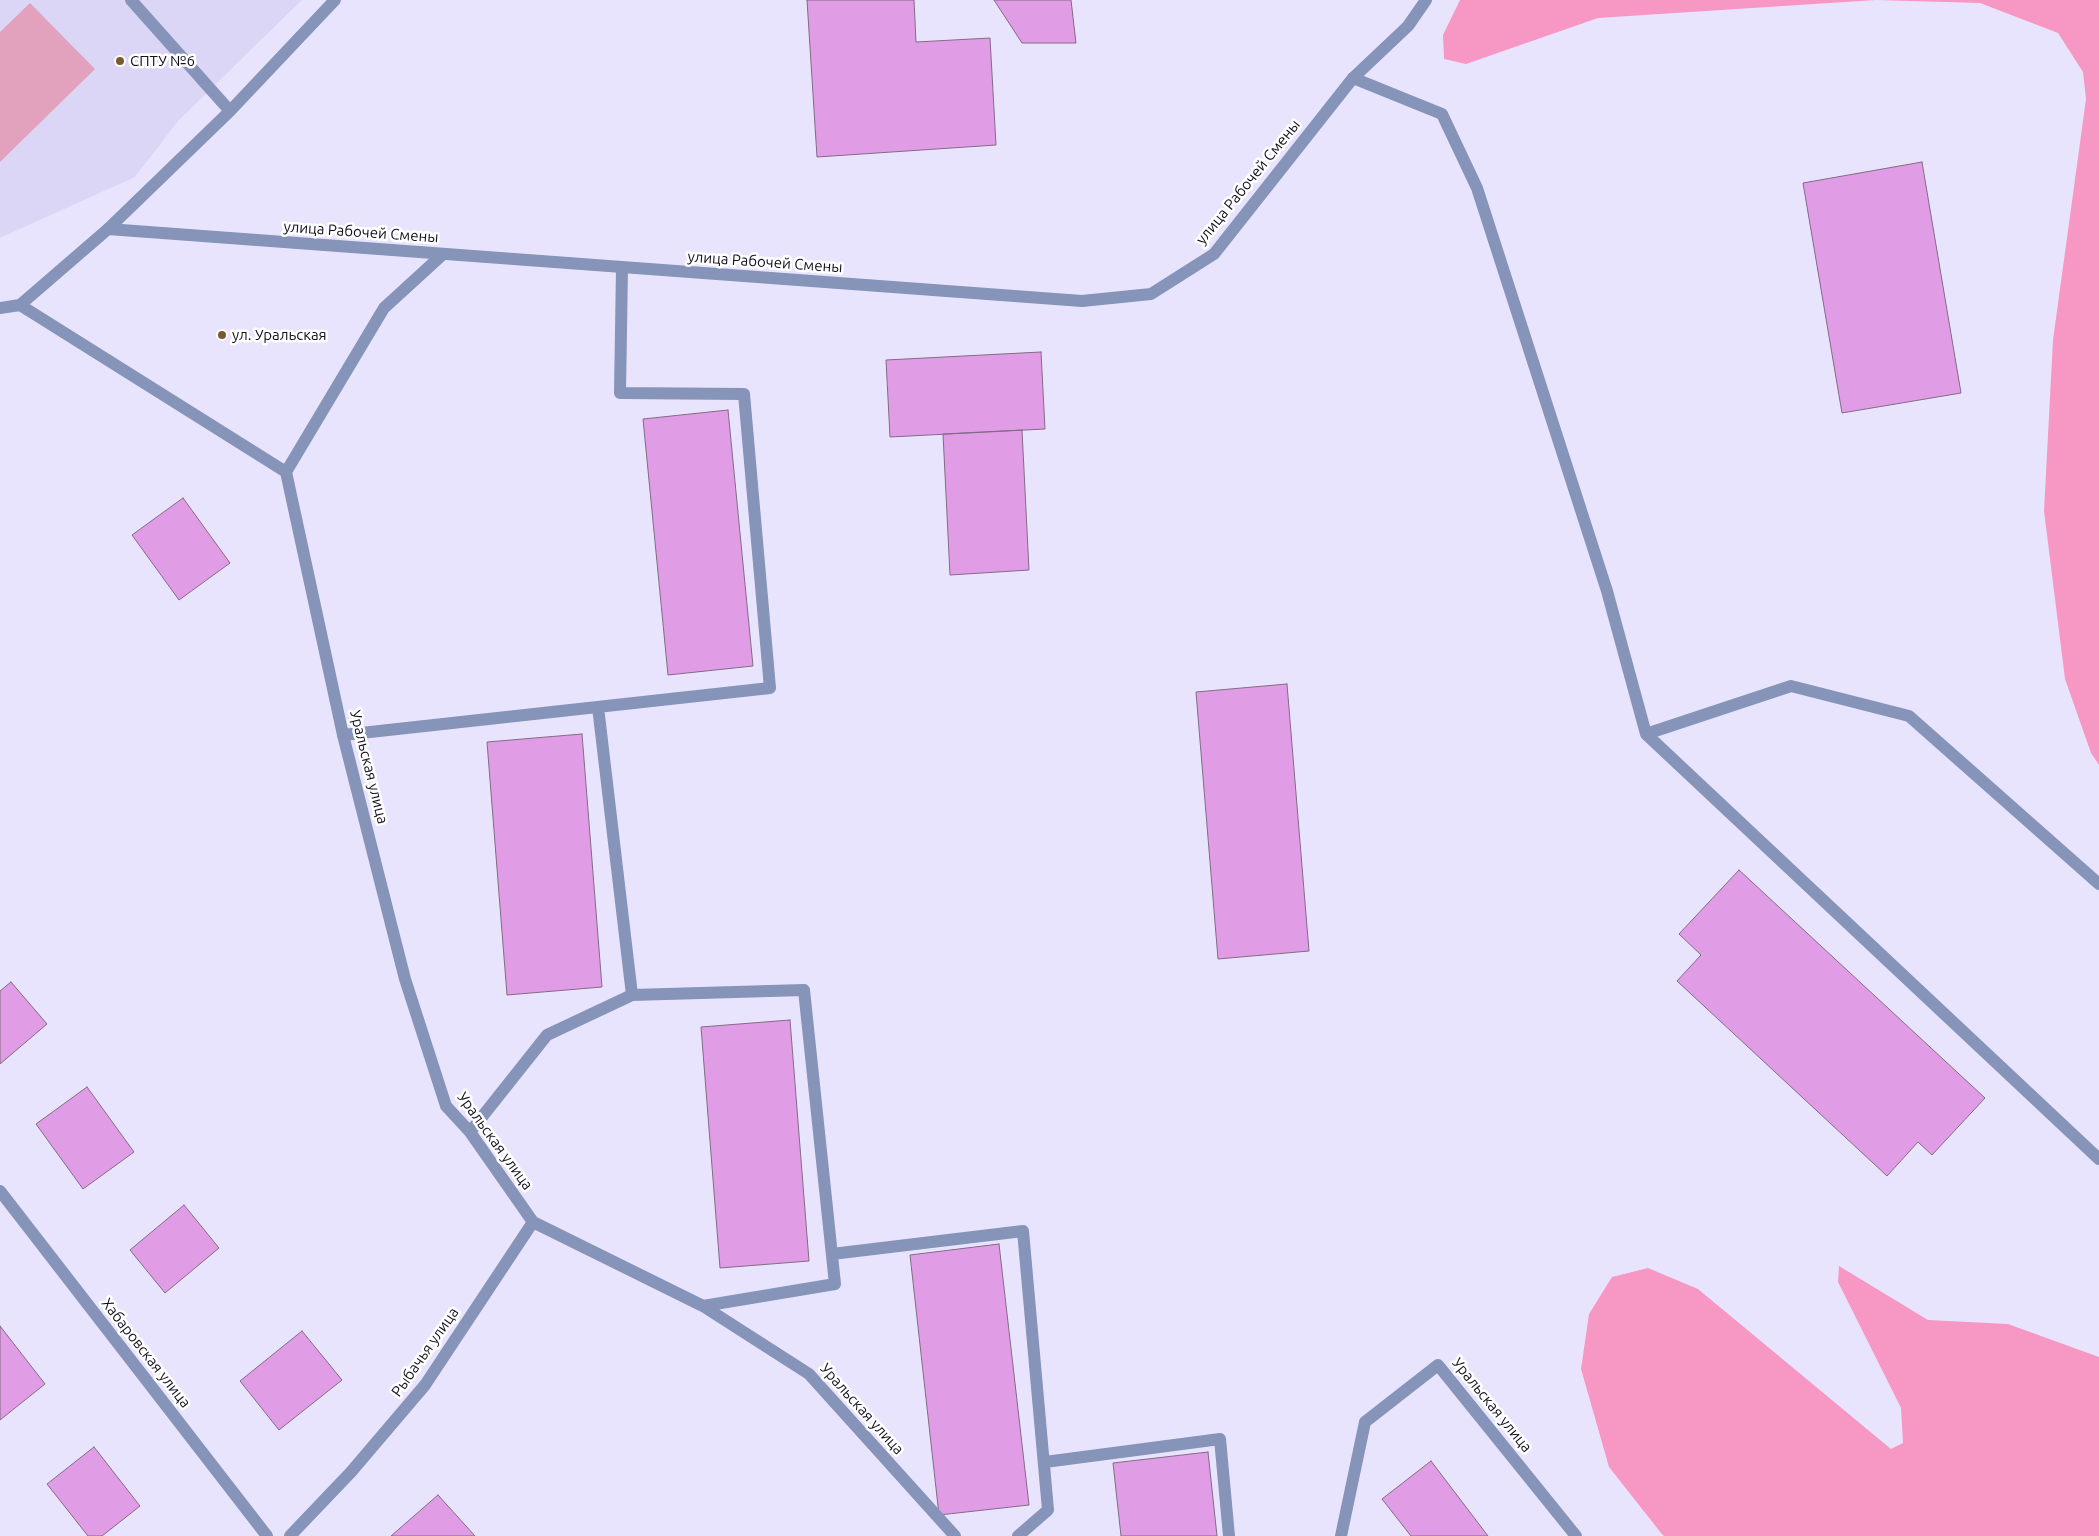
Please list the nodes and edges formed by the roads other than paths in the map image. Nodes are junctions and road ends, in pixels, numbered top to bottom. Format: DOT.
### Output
graph roads {
  1 [pos="130,0"];
  2 [pos="335,0"];
  3 [pos="1426,0"];
  4 [pos="1353,78"];
  5 [pos="230,111"];
  6 [pos="108,229"];
  7 [pos="442,255"];
  8 [pos="622,268"];
  9 [pos="20,305"];
  10 [pos="0,308"];
  11 [pos="286,472"];
  12 [pos="598,707"];
  13 [pos="1646,734"];
  14 [pos="344,735"];
  15 [pos="2099,884"];
  16 [pos="632,996"];
  17 [pos="470,1132"];
  18 [pos="2099,1159"];
  19 [pos="0,1191"];
  20 [pos="533,1222"];
  21 [pos="832,1254"];
  22 [pos="703,1306"];
  23 [pos="1045,1462"];
  24 [pos="267,1536"];
  25 [pos="290,1536"];
  26 [pos="955,1536"];
  27 [pos="1018,1536"];
  28 [pos="1229,1536"];
  29 [pos="1341,1536"];
  30 [pos="1576,1536"];
  1 -- 5 [label="street"];
  2 -- 5 [label="street"];
  3 -- 4 [label="street, улица Рабочей Смены"];
  4 -- 8 [label="street, улица Рабочей Смены"];
  4 -- 13 [label="street"];
  5 -- 6 [label="street"];
  6 -- 7 [label="street, улица Рабочей Смены"];
  6 -- 9 [label="street"];
  7 -- 8 [label="street, улица Рабочей Смены"];
  7 -- 11 [label="street"];
  8 -- 12 [label="street"];
  9 -- 10 [label="street"];
  9 -- 11 [label="street"];
  11 -- 14 [label="street, Уральская улица"];
  12 -- 14 [label="street"];
  12 -- 16 [label="street"];
  13 -- 15 [label="street"];
  13 -- 18 [label="street"];
  14 -- 17 [label="street, Уральская улица"];
  16 -- 17 [label="street"];
  16 -- 21 [label="street"];
  17 -- 20 [label="street, Уральская улица"];
  19 -- 24 [label="street, Хабаровская улица"];
  20 -- 22 [label="street, Уральская улица"];
  20 -- 25 [label="street, Рыбачья улица"];
  21 -- 22 [label="street"];
  21 -- 23 [label="street"];
  22 -- 26 [label="street, Уральская улица"];
  23 -- 27 [label="street"];
  23 -- 28 [label="street"];
  29 -- 30 [label="street, Уральская улица"];
}
